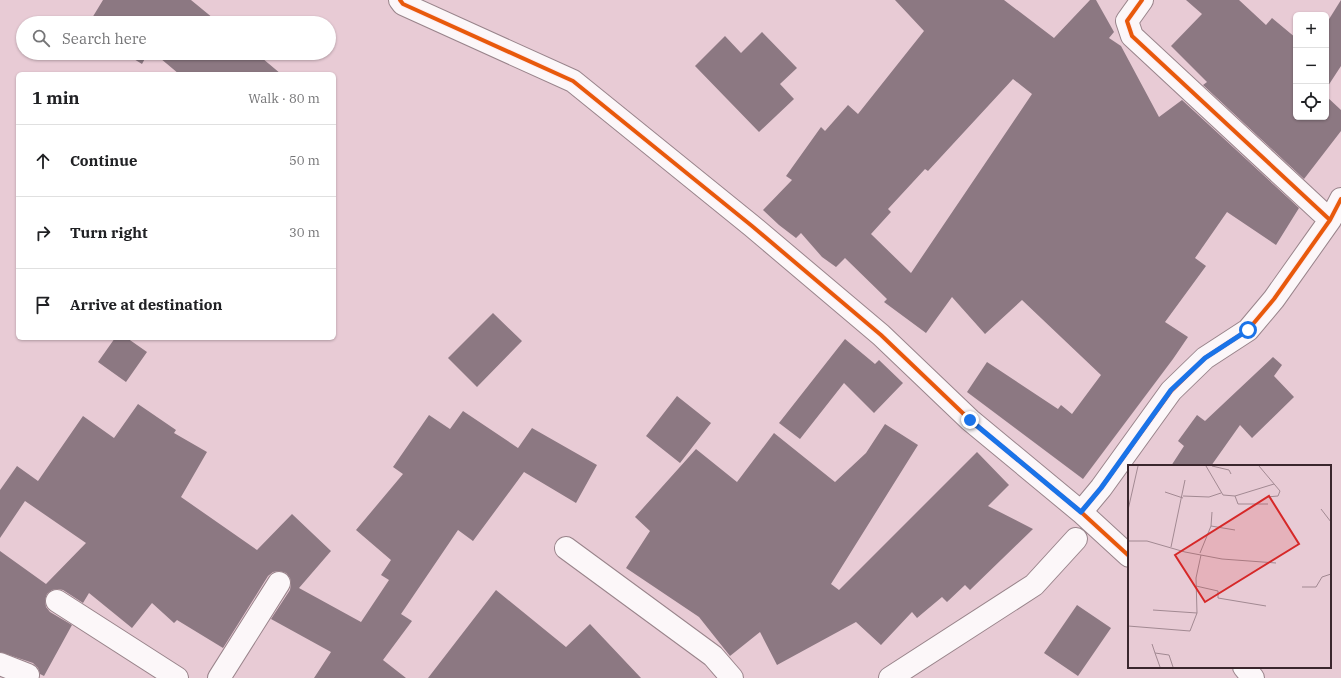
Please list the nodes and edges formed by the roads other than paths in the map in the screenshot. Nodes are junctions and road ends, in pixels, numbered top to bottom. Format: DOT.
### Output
graph roads {
  1 [pos="400,0"];
  2 [pos="1142,0"];
  3 [pos="1341,199"];
  4 [pos="1330,220"];
  5 [pos="1081,512"];
  6 [pos="1076,539"];
  7 [pos="566,548"];
  8 [pos="1128,555"];
  9 [pos="278,583"];
  10 [pos="57,601"];
  11 [pos="0,664"];
  12 [pos="1245,668"];
  13 [pos="28,675"];
  14 [pos="178,678"];
  15 [pos="219,678"];
  16 [pos="732,678"];
  17 [pos="890,678"];
  18 [pos="1253,678"];
  1 -- 5 [label="street"];
  2 -- 4 [label="street"];
  3 -- 4 [label="street"];
  4 -- 5 [label="street"];
  5 -- 8 [label="street"];
  6 -- 17 [label="street"];
  7 -- 16 [label="street"];
  9 -- 15 [label="street"];
  10 -- 14 [label="street"];
  11 -- 13 [label="street"];
  12 -- 18 [label="street"];
}
